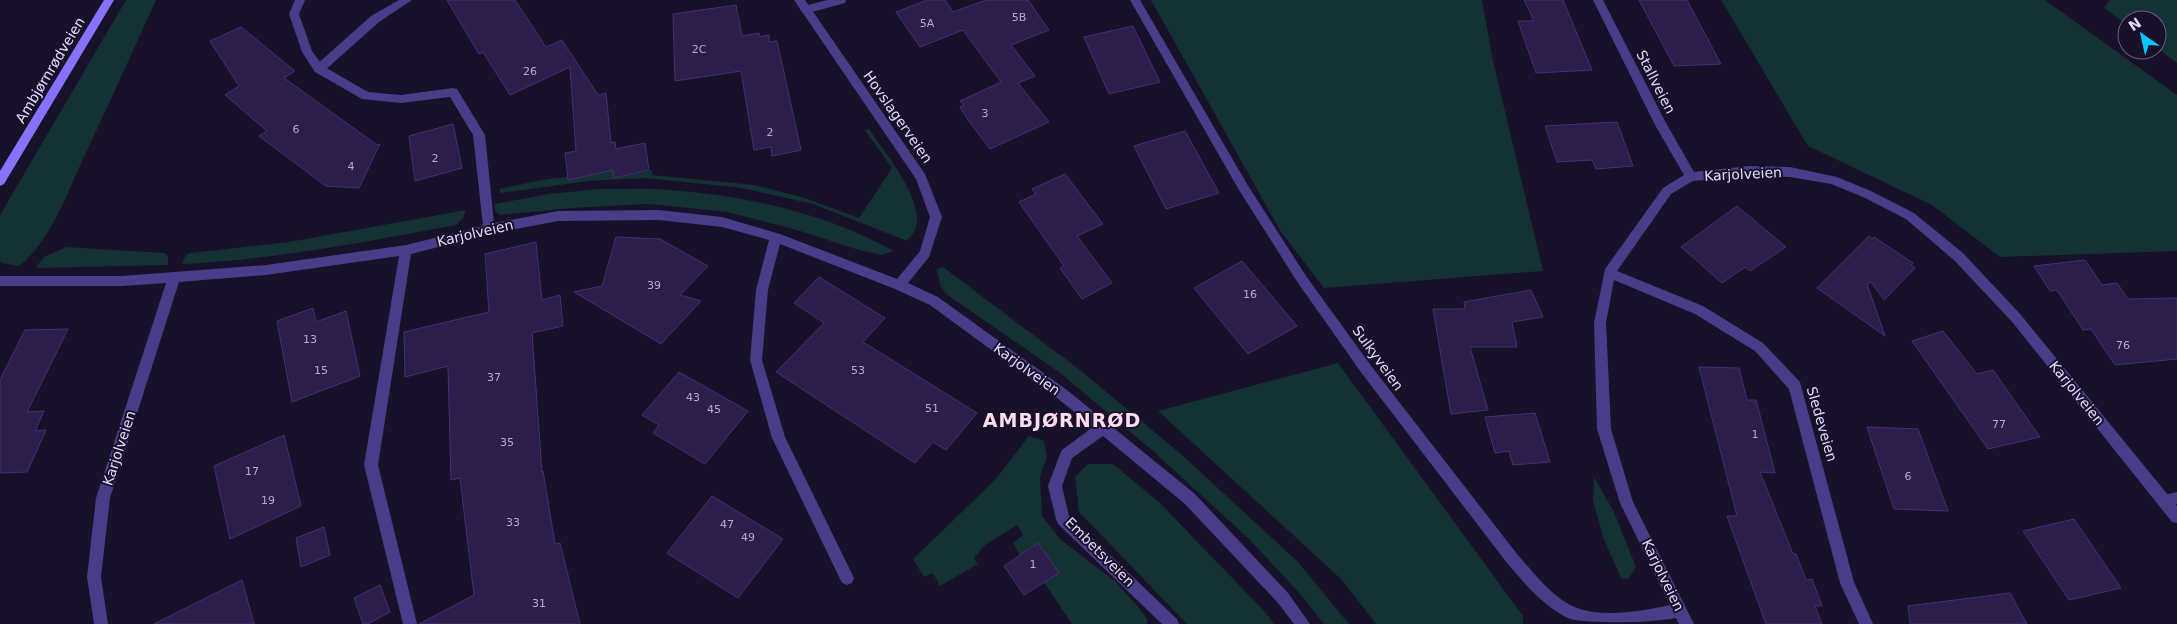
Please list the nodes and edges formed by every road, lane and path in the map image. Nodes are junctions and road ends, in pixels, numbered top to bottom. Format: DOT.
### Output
graph roads {
  1 [pos="109,0"];
  2 [pos="300,0"];
  3 [pos="407,0"];
  4 [pos="841,0"];
  5 [pos="1135,0"];
  6 [pos="1598,0"];
  7 [pos="802,5"];
  8 [pos="319,69"];
  9 [pos="1691,177"];
  10 [pos="0,181"];
  11 [pos="489,229"];
  12 [pos="776,237"];
  13 [pos="406,250"];
  14 [pos="1609,273"];
  15 [pos="174,278"];
  16 [pos="0,281"];
  17 [pos="899,284"];
  18 [pos="1104,427"];
  19 [pos="2171,500"];
  20 [pos="2177,517"];
  21 [pos="847,578"];
  22 [pos="1680,610"];
  23 [pos="101,624"];
  24 [pos="410,624"];
  25 [pos="1172,624"];
  26 [pos="1302,624"];
  27 [pos="1687,624"];
  28 [pos="1866,624"];
  1 -- 10 [label="street, Ambjørnrødveien"];
  2 -- 8 [label="street"];
  3 -- 8 [label="street"];
  4 -- 7 [label="street"];
  5 -- 22 [label="street, Sulkyveien"];
  6 -- 9 [label="street, Stallveien"];
  7 -- 17 [label="street, Hovslagerveien"];
  8 -- 11 [label="street"];
  9 -- 14 [label="street, Karjolveien"];
  9 -- 19 [label="street, Karjolveien"];
  11 -- 12 [label="street, Karjolveien"];
  11 -- 13 [label="street, Karjolveien"];
  12 -- 17 [label="street, Karjolveien"];
  12 -- 21 [label="street"];
  13 -- 15 [label="street, Karjolveien"];
  13 -- 24 [label="street"];
  14 -- 22 [label="street, Karjolveien"];
  14 -- 28 [label="street, Sledeveien"];
  15 -- 16 [label="street, Karjolveien"];
  15 -- 23 [label="street, Karjolveien"];
  17 -- 18 [label="street, Karjolveien"];
  18 -- 25 [label="street, Embetsveien"];
  18 -- 26 [label="street, Karjolveien"];
  19 -- 20 [label="street, Karjolveien"];
  22 -- 27 [label="street, Karjolveien"];
}
